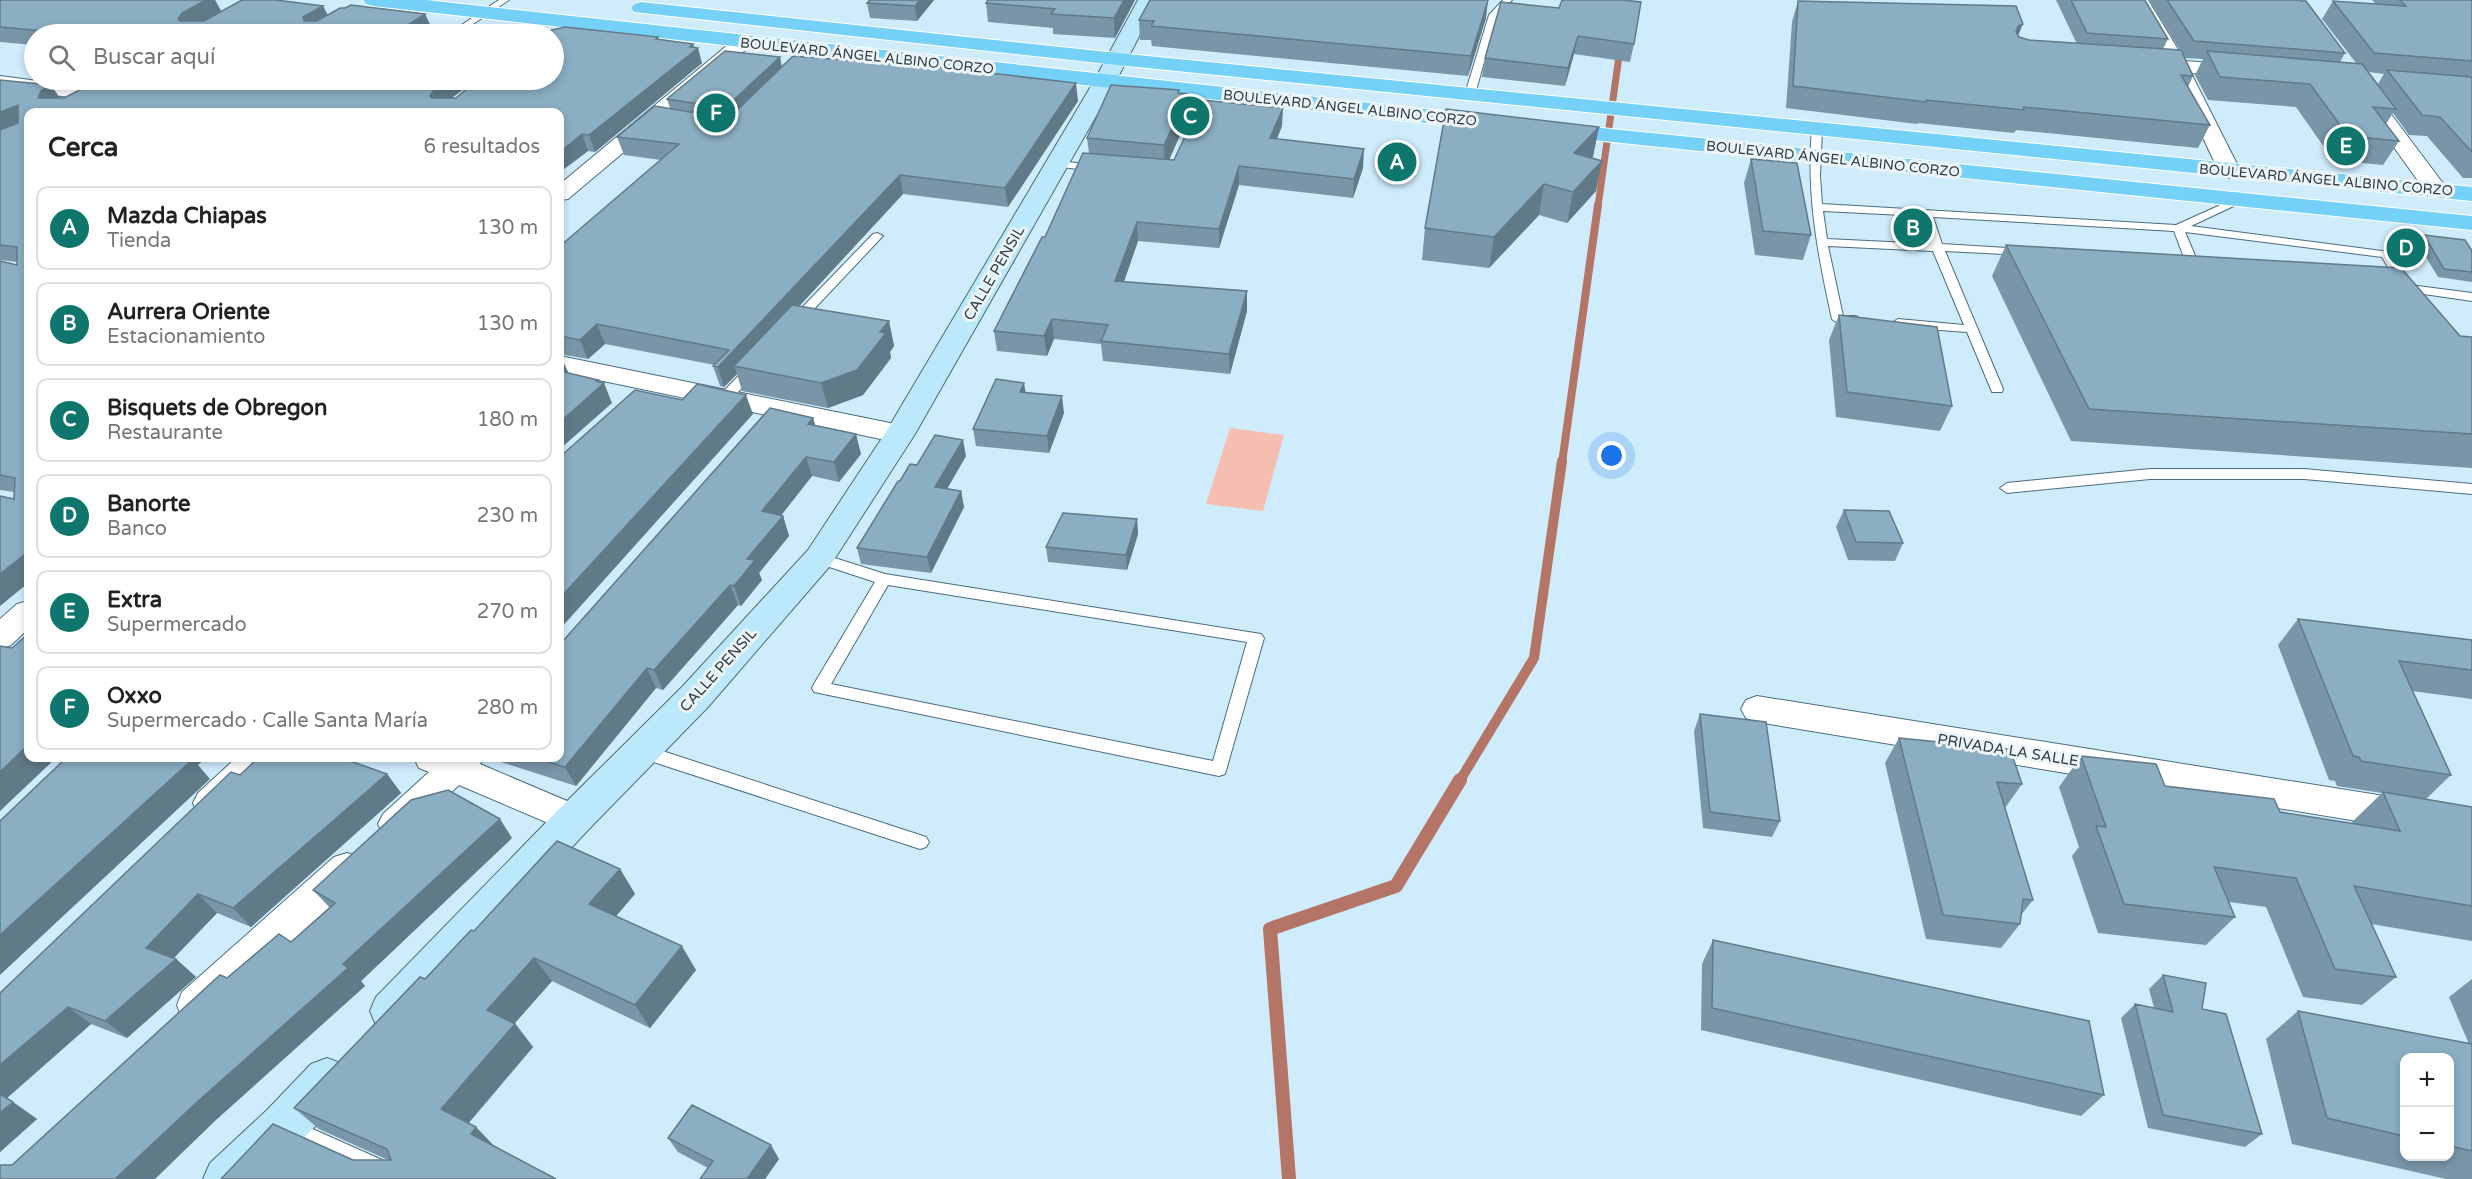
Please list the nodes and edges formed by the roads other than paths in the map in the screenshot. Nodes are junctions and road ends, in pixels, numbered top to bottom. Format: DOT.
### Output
graph roads {
  1 [pos="505,0"];
  2 [pos="1148,0"];
  3 [pos="1508,0"];
  4 [pos="2139,0"];
  5 [pos="370,3"];
  6 [pos="644,4"];
  7 [pos="616,5"];
  8 [pos="486,12"];
  9 [pos="468,24"];
  10 [pos="539,24"];
  11 [pos="564,29"];
  12 [pos="743,42"];
  13 [pos="2133,62"];
  14 [pos="2179,67"];
  15 [pos="1111,70"];
  16 [pos="2261,73"];
  17 [pos="0,82"];
  18 [pos="2378,82"];
  19 [pos="24,84"];
  20 [pos="98,90"];
  21 [pos="1470,94"];
  22 [pos="68,108"];
  23 [pos="1504,124"];
  24 [pos="1528,127"];
  25 [pos="1817,129"];
  26 [pos="1813,158"];
  27 [pos="1057,164"];
  28 [pos="1113,170"];
  29 [pos="2230,172"];
  30 [pos="564,191"];
  31 [pos="2437,191"];
  32 [pos="2472,194"];
  33 [pos="2236,201"];
  34 [pos="1818,207"];
  35 [pos="1926,213"];
  36 [pos="2470,225"];
  37 [pos="2178,228"];
  38 [pos="877,236"];
  39 [pos="1823,242"];
  40 [pos="1937,247"];
  41 [pos="2041,253"];
  42 [pos="2191,260"];
  43 [pos="2383,284"];
  44 [pos="2406,287"];
  45 [pos="2472,297"];
  46 [pos="789,329"];
  47 [pos="1971,329"];
  48 [pos="765,355"];
  49 [pos="564,365"];
  50 [pos="653,383"];
  51 [pos="1997,389"];
  52 [pos="724,399"];
  53 [pos="627,406"];
  54 [pos="900,434"];
  55 [pos="2007,488"];
  56 [pos="2472,489"];
  57 [pos="819,558"];
  58 [pos="884,579"];
  59 [pos="1757,709"];
  60 [pos="641,751"];
  61 [pos="253,762"];
  62 [pos="451,762"];
  63 [pos="454,762"];
  64 [pos="574,819"];
  65 [pos="189,823"];
  66 [pos="2472,825"];
  67 [pos="920,842"];
  68 [pos="173,1026"];
  69 [pos="372,1032"];
  70 [pos="347,1058"];
  71 [pos="283,1126"];
  72 [pos="226,1179"];
  73 [pos="402,1179"];
  1 -- 8 [label="lane"];
  2 -- 15 [label="main road, CALLE PENSIL"];
  3 -- 21 [label="lane"];
  4 -- 14 [label="street"];
  5 -- 8 [label="main road, BOULEVARD ÁNGEL ALBINO CORZO"];
  6 -- 7 [label="main road, BOULEVARD ÁNGEL ALBINO CORZO"];
  6 -- 15 [label="main road, BOULEVARD ÁNGEL ALBINO CORZO"];
  8 -- 9 [label="lane"];
  8 -- 10 [label="main road, BOULEVARD ÁNGEL ALBINO CORZO"];
  11 -- 12 [label="main road, BOULEVARD ÁNGEL ALBINO CORZO"];
  12 -- 15 [label="main road, BOULEVARD ÁNGEL ALBINO CORZO"];
  12 -- 30 [label="street"];
  13 -- 14 [label="street"];
  14 -- 16 [label="street"];
  14 -- 29 [label="street"];
  15 -- 21 [label="main road, BOULEVARD ÁNGEL ALBINO CORZO"];
  15 -- 23 [label="main road, BOULEVARD ÁNGEL ALBINO CORZO"];
  15 -- 27 [label="main road, CALLE PENSIL"];
  17 -- 19 [label="street"];
  18 -- 31 [label="street"];
  20 -- 22 [label="street"];
  21 -- 25 [label="main road, BOULEVARD ÁNGEL ALBINO CORZO"];
  24 -- 26 [label="main road, BOULEVARD ÁNGEL ALBINO CORZO"];
  25 -- 26 [label="lane"];
  25 -- 29 [label="main road, BOULEVARD ÁNGEL ALBINO CORZO"];
  26 -- 33 [label="main road, BOULEVARD ÁNGEL ALBINO CORZO"];
  26 -- 34 [label="lane"];
  27 -- 28 [label="lane"];
  27 -- 54 [label="main road, CALLE PENSIL"];
  29 -- 31 [label="main road, BOULEVARD ÁNGEL ALBINO CORZO"];
  31 -- 32 [label="main road, BOULEVARD ÁNGEL ALBINO CORZO"];
  33 -- 36 [label="main road, BOULEVARD ÁNGEL ALBINO CORZO"];
  33 -- 37 [label="lane"];
  34 -- 35 [label="lane"];
  34 -- 39 [label="lane"];
  35 -- 37 [label="lane"];
  35 -- 40 [label="lane"];
  37 -- 42 [label="lane"];
  37 -- 44 [label="lane"];
  38 -- 46 [label="lane"];
  39 -- 40 [label="lane"];
  39 -- 47 [label="lane"];
  40 -- 41 [label="lane"];
  40 -- 47 [label="lane"];
  43 -- 44 [label="lane"];
  44 -- 45 [label="lane"];
  47 -- 51 [label="lane"];
  48 -- 52 [label="lane"];
  49 -- 50 [label="street"];
  50 -- 52 [label="street"];
  50 -- 53 [label="street"];
  52 -- 54 [label="street"];
  54 -- 57 [label="main road, CALLE PENSIL"];
  55 -- 56 [label="lane"];
  57 -- 58 [label="lane"];
  57 -- 60 [label="main road, CALLE PENSIL"];
  58 -- 58 [label="lane"];
  59 -- 66 [label="street, PRIVADA LA SALLE"];
  60 -- 64 [label="main road, CALLE PENSIL"];
  60 -- 67 [label="lane"];
  61 -- 65 [label="street"];
  62 -- 68 [label="street"];
  63 -- 64 [label="street"];
  64 -- 69 [label="main road, CALLE PENSIL"];
  70 -- 71 [label="main road"];
  71 -- 72 [label="main road"];
  71 -- 73 [label="lane"];
}
